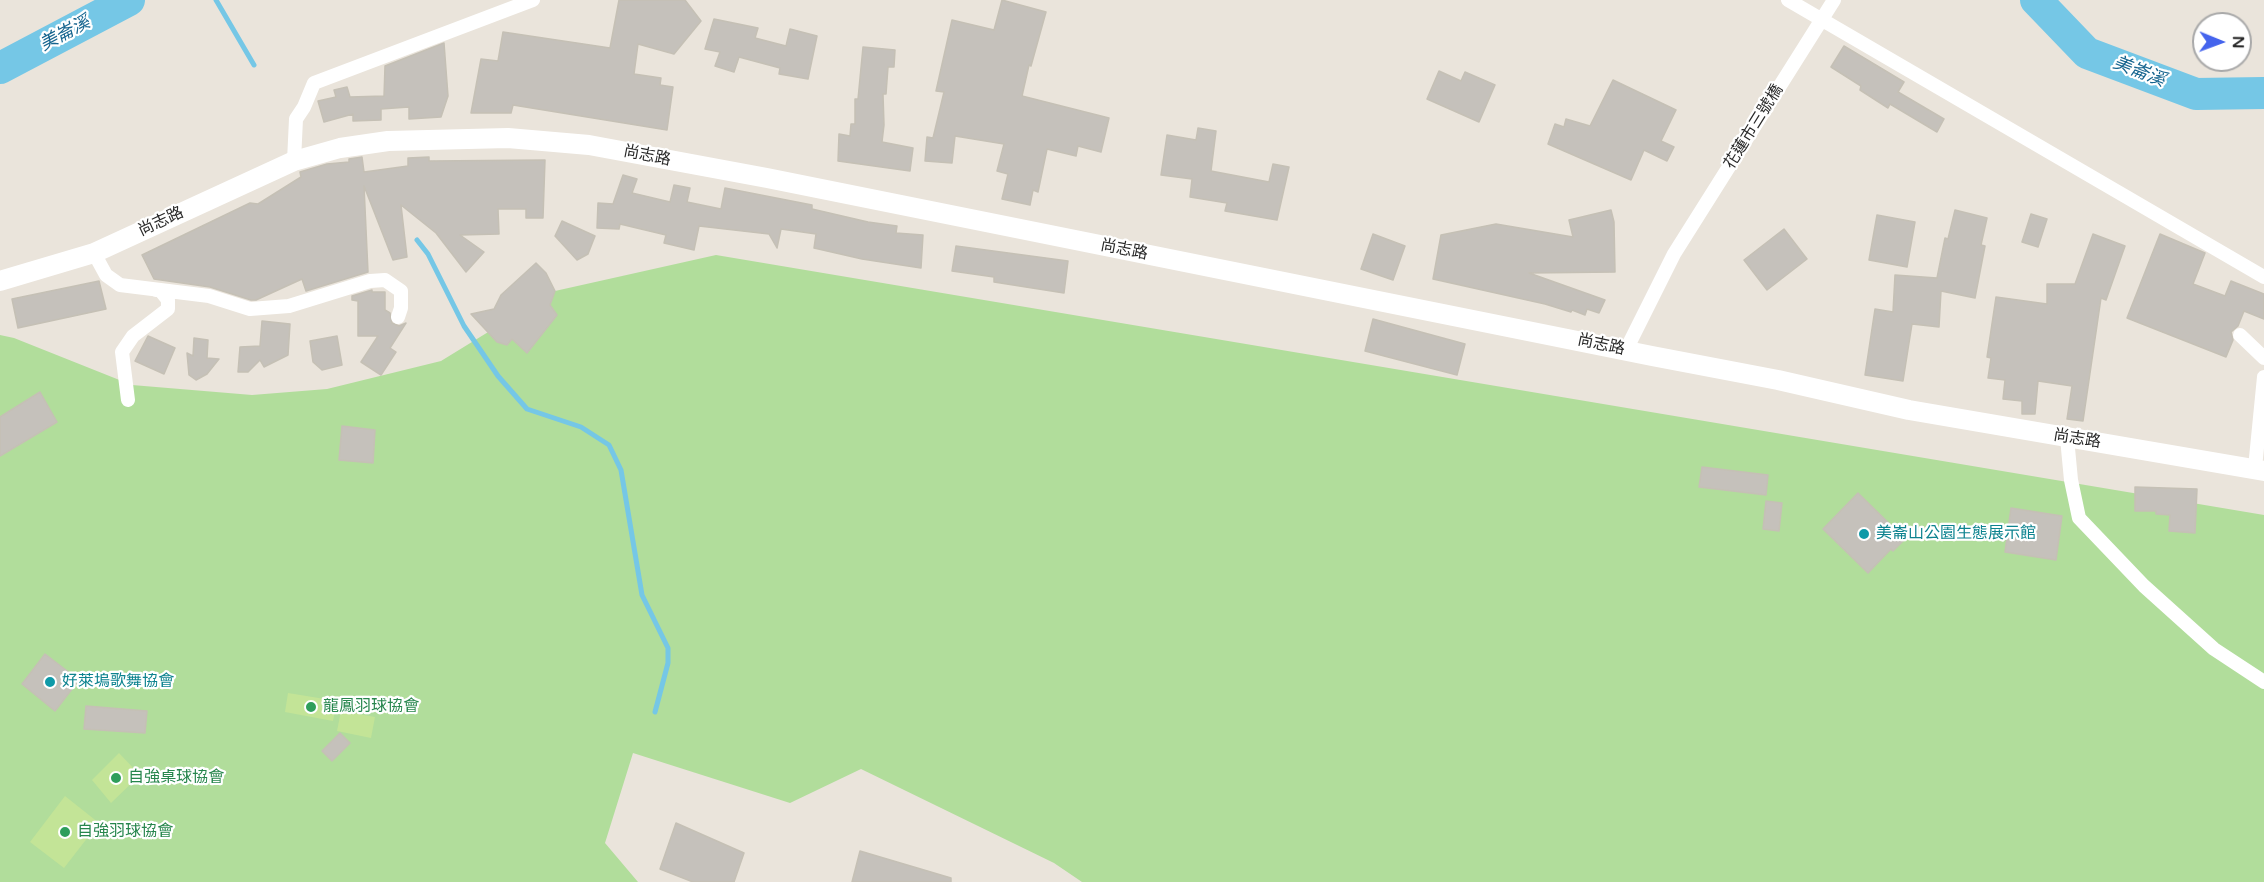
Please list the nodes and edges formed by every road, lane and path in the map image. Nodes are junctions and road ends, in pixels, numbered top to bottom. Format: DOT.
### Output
graph roads {
  1 [pos="533,0"];
  2 [pos="1788,0"];
  3 [pos="1834,0"];
  4 [pos="294,161"];
  5 [pos="94,253"];
  6 [pos="2264,277"];
  7 [pos="0,281"];
  8 [pos="160,291"];
  9 [pos="398,317"];
  10 [pos="2240,335"];
  11 [pos="1626,350"];
  12 [pos="2264,358"];
  13 [pos="2264,377"];
  14 [pos="128,400"];
  15 [pos="2067,438"];
  16 [pos="2260,469"];
  17 [pos="2264,682"];
  1 -- 4 [label="street"];
  2 -- 6 [label="street"];
  3 -- 11 [label="street, 花蓮市三號橋"];
  4 -- 5 [label="street, 尚志路"];
  4 -- 11 [label="street, 尚志路"];
  5 -- 7 [label="street, 尚志路"];
  5 -- 8 [label="street"];
  8 -- 9 [label="street"];
  8 -- 14 [label="street"];
  10 -- 12 [label="street"];
  11 -- 15 [label="street, 尚志路"];
  13 -- 16 [label="street"];
  15 -- 16 [label="street, 尚志路"];
  15 -- 17 [label="street"];
}
